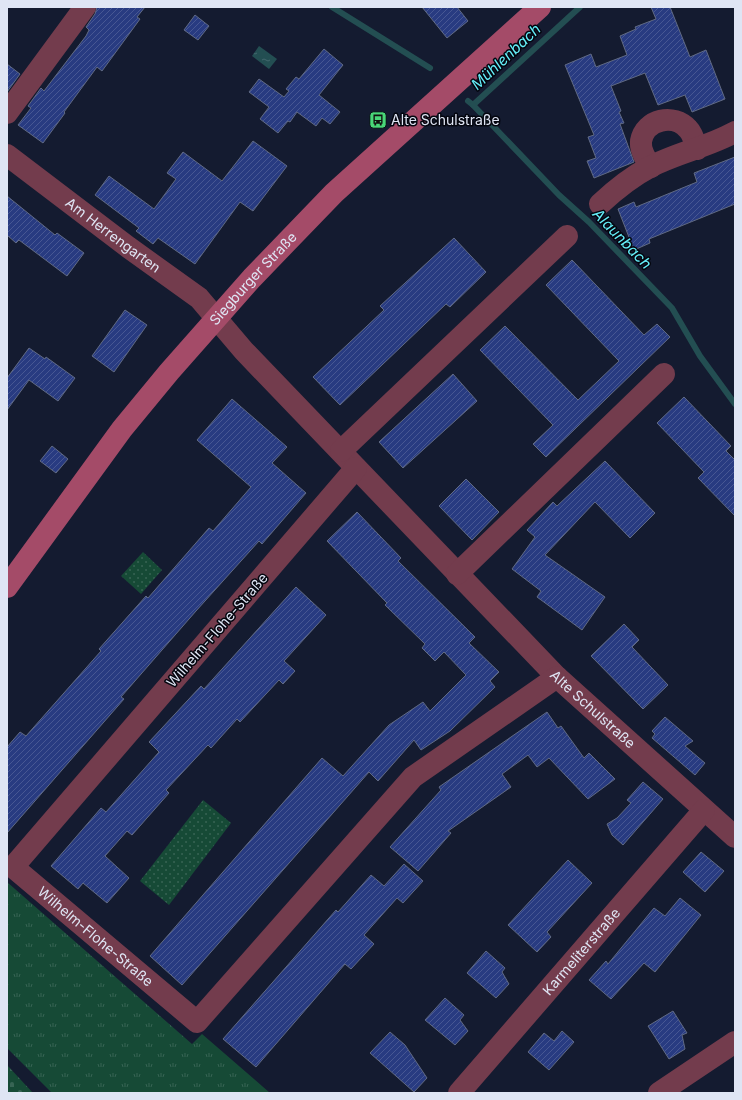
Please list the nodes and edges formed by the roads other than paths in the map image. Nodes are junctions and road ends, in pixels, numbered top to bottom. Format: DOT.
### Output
graph roads {
  1 [pos="85,7"];
  2 [pos="540,7"];
  3 [pos="7,113"];
  4 [pos="735,132"];
  5 [pos="697,149"];
  6 [pos="7,155"];
  7 [pos="651,167"];
  8 [pos="600,204"];
  9 [pos="567,236"];
  10 [pos="216,318"];
  11 [pos="664,374"];
  12 [pos="341,451"];
  13 [pos="356,468"];
  14 [pos="457,574"];
  15 [pos="7,587"];
  16 [pos="557,677"];
  17 [pos="704,810"];
  18 [pos="735,837"];
  19 [pos="735,1042"];
  20 [pos="459,1093"];
  21 [pos="659,1093"];
  1 -- 3 [label="street"];
  2 -- 10 [label="main road, Siegburger Straße"];
  4 -- 5 [label="street"];
  5 -- 7 [label="street"];
  5 -- 7 [label="street"];
  6 -- 10 [label="street, Am Herrengarten"];
  7 -- 8 [label="street"];
  9 -- 12 [label="street"];
  10 -- 12 [label="street, Alte Schulstraße"];
  10 -- 15 [label="main road, Siegburger Straße"];
  11 -- 14 [label="street"];
  12 -- 13 [label="street, Alte Schulstraße"];
  13 -- 14 [label="street, Alte Schulstraße"];
  13 -- 16 [label="street, Wilhelm-Flohe-Straße"];
  14 -- 16 [label="street, Alte Schulstraße"];
  16 -- 17 [label="street, Alte Schulstraße"];
  17 -- 18 [label="street, Alte Schulstraße"];
  17 -- 20 [label="street, Karmeliterstraße"];
  19 -- 21 [label="street"];
}
